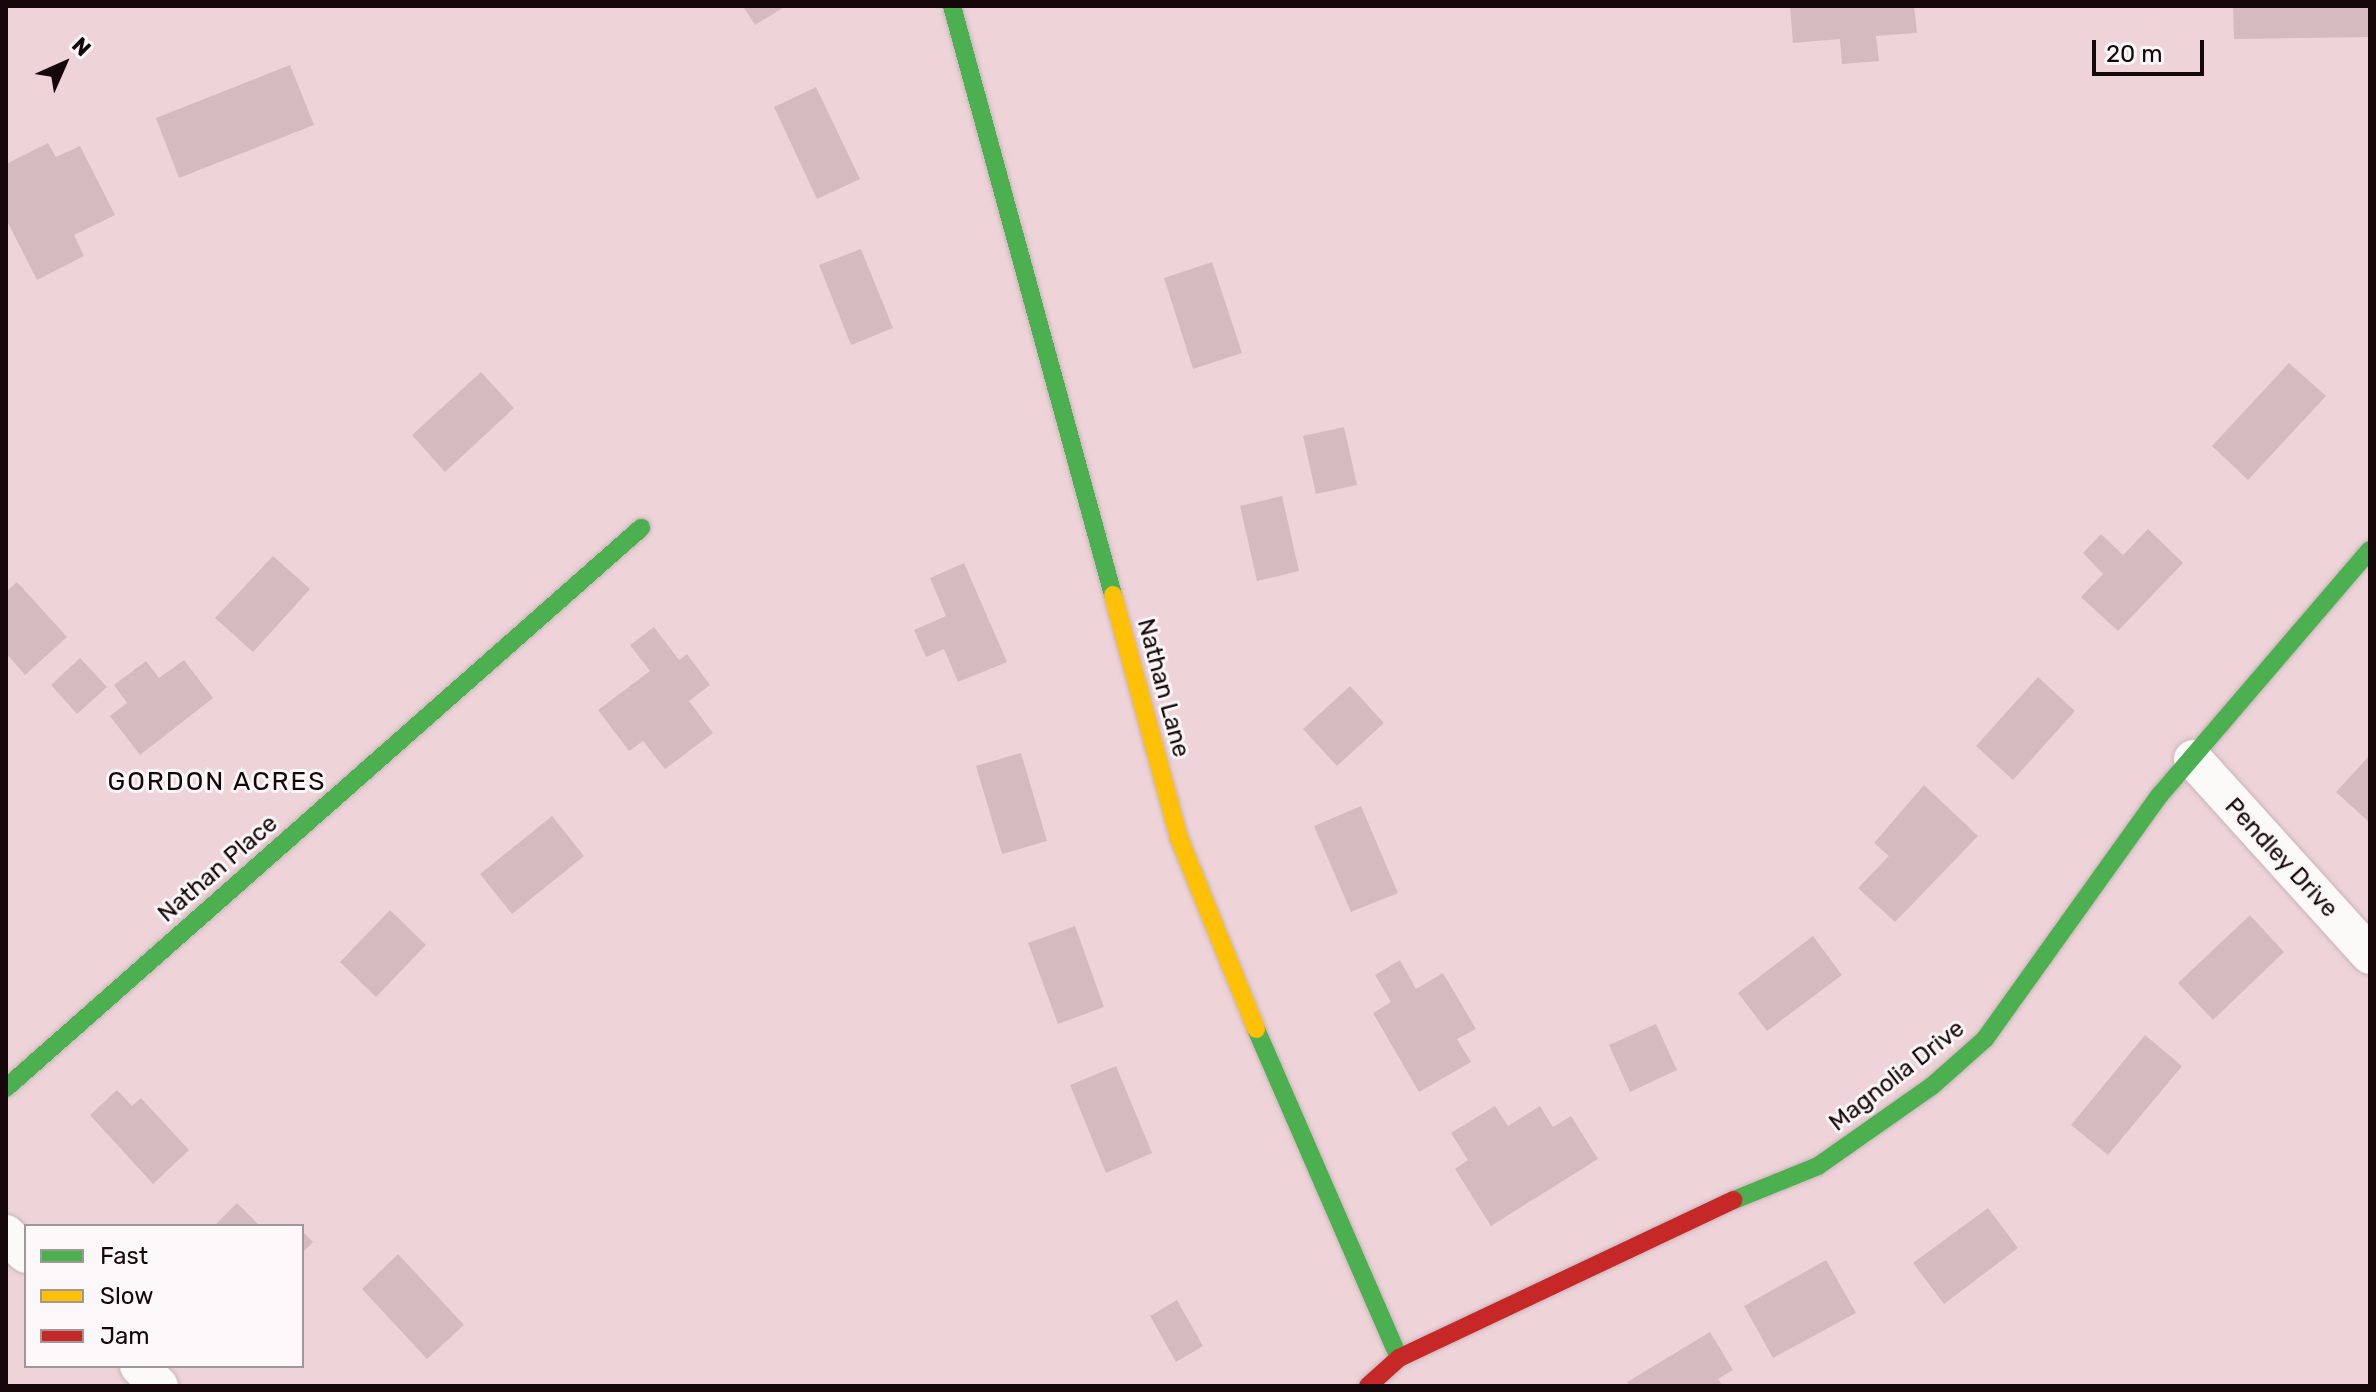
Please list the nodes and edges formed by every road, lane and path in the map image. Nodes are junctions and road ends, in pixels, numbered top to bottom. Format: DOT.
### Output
graph roads {
  1 [pos="952,6"];
  2 [pos="641,528"];
  3 [pos="2370,550"];
  4 [pos="2193,759"];
  5 [pos="2370,955"];
  6 [pos="6,1088"];
  7 [pos="6,1234"];
  8 [pos="24,1252"];
  9 [pos="1399,1358"];
  10 [pos="141,1368"];
  11 [pos="159,1386"];
  12 [pos="1368,1386"];
  1 -- 9 [label="street, Nathan Lane"];
  2 -- 6 [label="street, Nathan Place"];
  3 -- 4 [label="street, Magnolia Drive"];
  4 -- 5 [label="street, Pendley Drive"];
  4 -- 9 [label="street, Magnolia Drive"];
  7 -- 8 [label="street"];
  9 -- 12 [label="street, Magnolia Drive"];
  10 -- 11 [label="street"];
}
